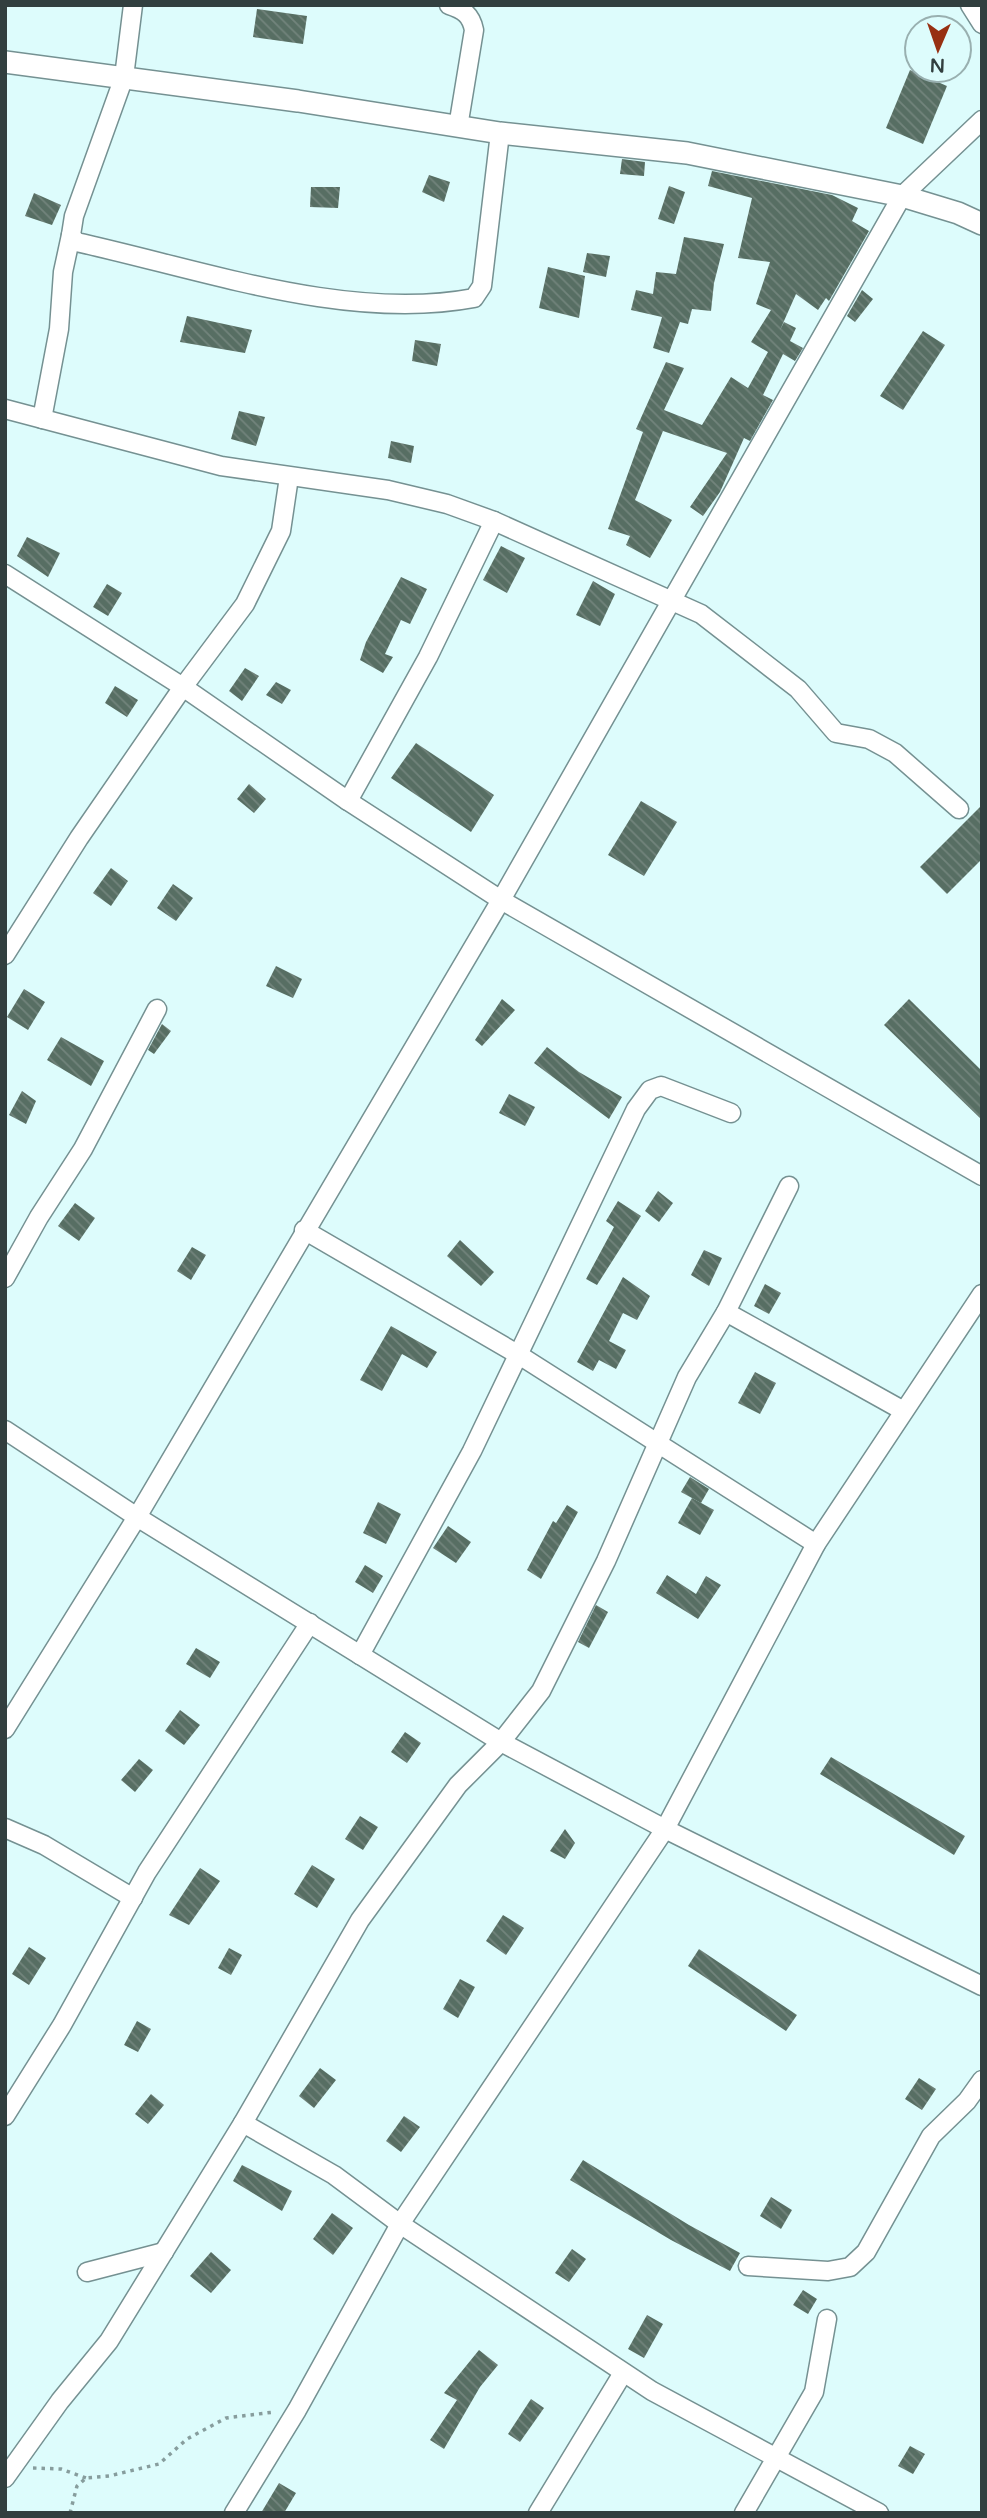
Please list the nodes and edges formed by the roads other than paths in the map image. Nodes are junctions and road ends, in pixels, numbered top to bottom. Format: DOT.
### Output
graph roads {
  1 [pos="133,5"];
  2 [pos="449,5"];
  3 [pos="970,5"];
  4 [pos="982,24"];
  5 [pos="5,62"];
  6 [pos="124,77"];
  7 [pos="982,120"];
  8 [pos="458,127"];
  9 [pos="500,133"];
  10 [pos="902,196"];
  11 [pos="982,225"];
  12 [pos="71,235"];
  13 [pos="5,409"];
  14 [pos="42,419"];
  15 [pos="289,477"];
  16 [pos="494,521"];
  17 [pos="5,574"];
  18 [pos="669,601"];
  19 [pos="183,687"];
  20 [pos="348,801"];
  21 [pos="959,809"];
  22 [pos="501,900"];
  23 [pos="5,955"];
  24 [pos="157,1009"];
  25 [pos="731,1113"];
  26 [pos="982,1176"];
  27 [pos="789,1186"];
  28 [pos="304,1230"];
  29 [pos="5,1278"];
  30 [pos="982,1294"];
  31 [pos="726,1311"];
  32 [pos="519,1355"];
  33 [pos="902,1410"];
  34 [pos="5,1430"];
  35 [pos="656,1444"];
  36 [pos="137,1517"];
  37 [pos="817,1544"];
  38 [pos="310,1623"];
  39 [pos="360,1655"];
  40 [pos="5,1729"];
  41 [pos="501,1742"];
  42 [pos="5,1828"];
  43 [pos="665,1829"];
  44 [pos="133,1898"];
  45 [pos="982,1986"];
  46 [pos="982,2080"];
  47 [pos="5,2116"];
  48 [pos="243,2123"];
  49 [pos="400,2224"];
  50 [pos="164,2252"];
  51 [pos="748,2266"];
  52 [pos="87,2272"];
  53 [pos="827,2319"];
  54 [pos="623,2373"];
  55 [pos="777,2458"];
  56 [pos="9,2471"];
  57 [pos="234,2513"];
  58 [pos="538,2513"];
  59 [pos="744,2513"];
  60 [pos="879,2513"];
  1 -- 6 [label="street"];
  2 -- 8 [label="street"];
  3 -- 4 [label="street"];
  5 -- 6 [label="street"];
  6 -- 8 [label="street"];
  6 -- 12 [label="street"];
  7 -- 10 [label="street"];
  8 -- 9 [label="street"];
  9 -- 10 [label="street"];
  9 -- 12 [label="street"];
  10 -- 11 [label="street"];
  10 -- 18 [label="street"];
  12 -- 14 [label="street"];
  13 -- 14 [label="street"];
  14 -- 15 [label="street"];
  15 -- 16 [label="street"];
  15 -- 19 [label="street"];
  16 -- 18 [label="street"];
  16 -- 20 [label="street"];
  17 -- 19 [label="street"];
  18 -- 21 [label="street"];
  18 -- 22 [label="street"];
  19 -- 20 [label="street"];
  19 -- 23 [label="street"];
  20 -- 22 [label="street"];
  22 -- 26 [label="street"];
  22 -- 28 [label="street"];
  24 -- 29 [label="street"];
  25 -- 32 [label="street"];
  27 -- 31 [label="street"];
  28 -- 32 [label="street"];
  28 -- 36 [label="street"];
  30 -- 33 [label="street"];
  31 -- 33 [label="street"];
  31 -- 35 [label="street"];
  32 -- 35 [label="street"];
  32 -- 39 [label="street"];
  33 -- 37 [label="street"];
  34 -- 36 [label="street"];
  35 -- 37 [label="street"];
  35 -- 41 [label="street"];
  36 -- 38 [label="street"];
  36 -- 40 [label="street"];
  37 -- 43 [label="street"];
  38 -- 39 [label="street"];
  38 -- 44 [label="street"];
  39 -- 41 [label="street"];
  41 -- 43 [label="street"];
  41 -- 48 [label="street"];
  42 -- 44 [label="street"];
  43 -- 45 [label="street"];
  43 -- 49 [label="street"];
  44 -- 47 [label="street"];
  46 -- 51 [label="street"];
  48 -- 49 [label="street"];
  48 -- 50 [label="street"];
  49 -- 54 [label="street"];
  49 -- 57 [label="street"];
  50 -- 52 [label="street"];
  50 -- 56 [label="street"];
  53 -- 55 [label="street"];
  54 -- 55 [label="street"];
  54 -- 58 [label="street"];
  55 -- 59 [label="street"];
  55 -- 60 [label="street"];
}
